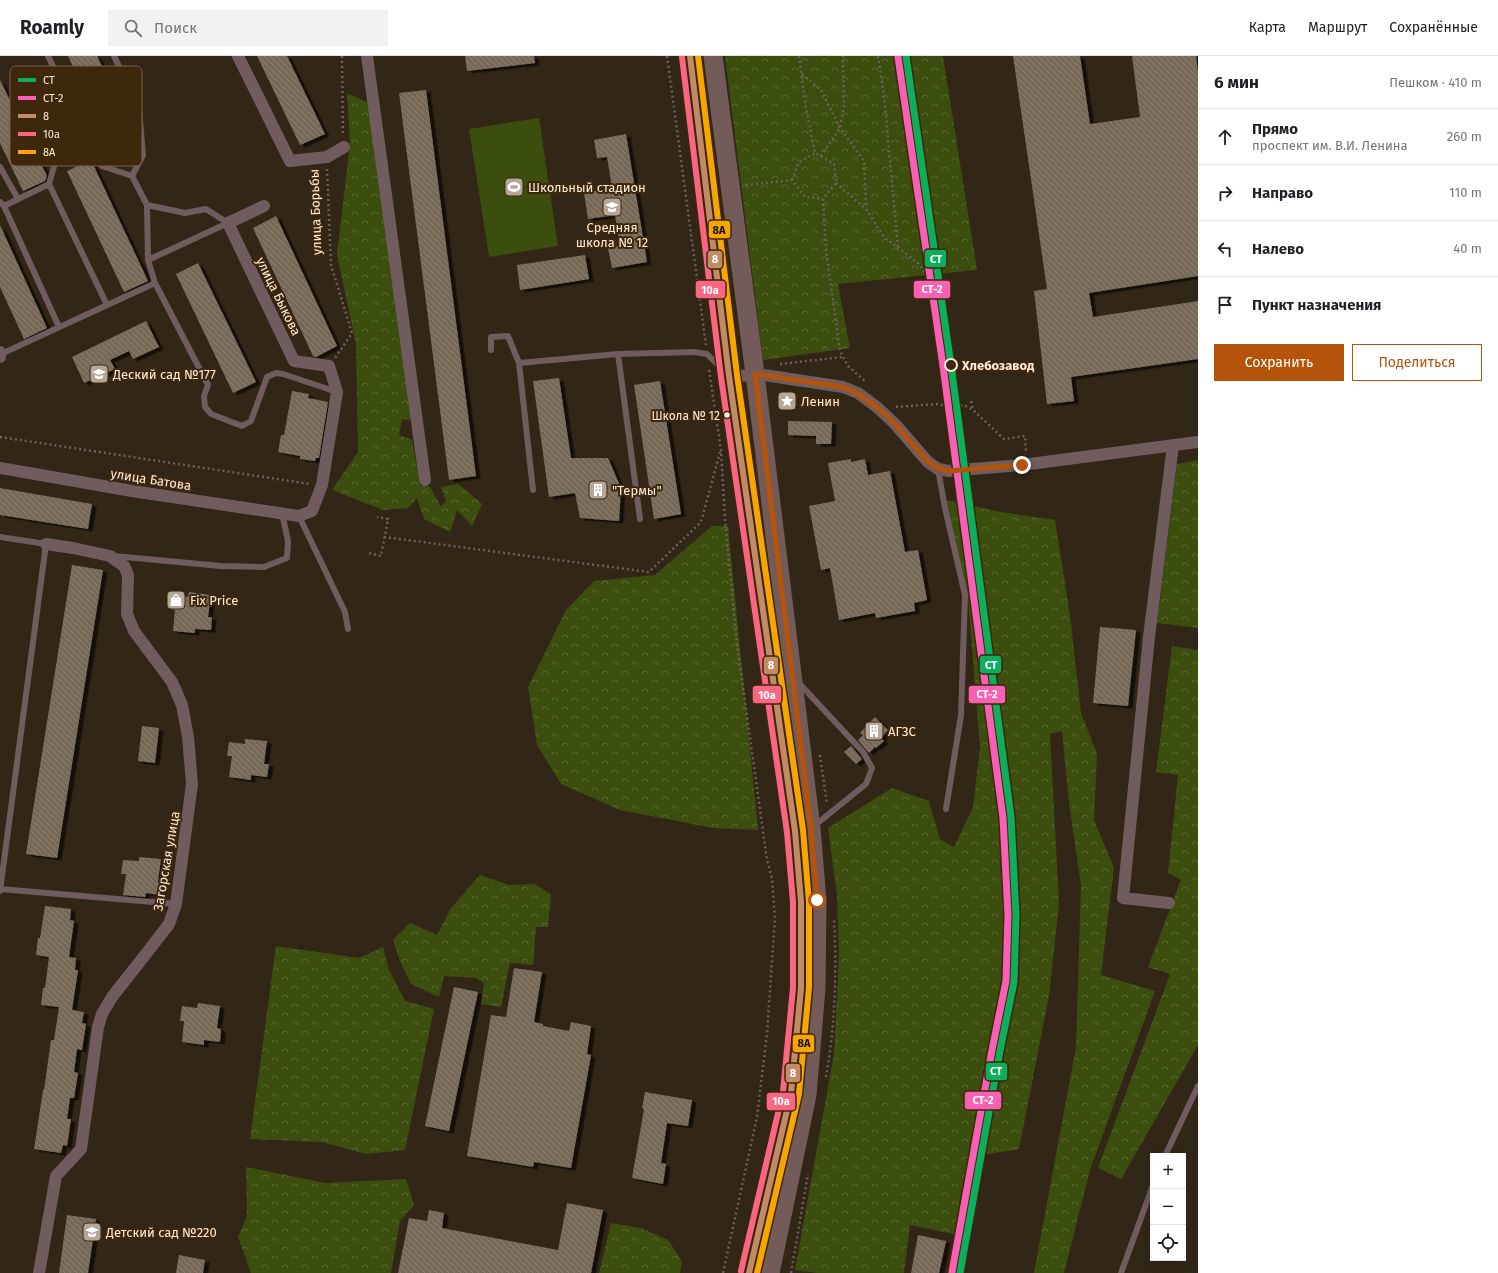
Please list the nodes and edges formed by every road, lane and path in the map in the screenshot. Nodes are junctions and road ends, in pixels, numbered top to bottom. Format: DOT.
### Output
graph roads {
  1 [pos="48,56"];
  2 [pos="114,56"];
  3 [pos="238,56"];
  4 [pos="342,56"];
  5 [pos="367,56"];
  6 [pos="668,56"];
  7 [pos="690,56"];
  8 [pos="713,56"];
  9 [pos="799,56"];
  10 [pos="842,56"];
  11 [pos="878,56"];
  12 [pos="53,66"];
  13 [pos="119,66"];
  14 [pos="802,74"];
  15 [pos="840,128"];
  16 [pos="142,144"];
  17 [pos="344,147"];
  18 [pos="815,153"];
  19 [pos="821,156"];
  20 [pos="142,157"];
  21 [pos="327,157"];
  22 [pos="54,166"];
  23 [pos="102,166"];
  24 [pos="137,166"];
  25 [pos="0,167"];
  26 [pos="132,176"];
  27 [pos="792,180"];
  28 [pos="836,183"];
  29 [pos="49,184"];
  30 [pos="751,185"];
  31 [pos="823,199"];
  32 [pos="18,200"];
  33 [pos="2,204"];
  34 [pos="147,205"];
  35 [pos="264,206"];
  36 [pos="866,209"];
  37 [pos="228,223"];
  38 [pos="898,248"];
  39 [pos="148,260"];
  40 [pos="155,283"];
  41 [pos="938,302"];
  42 [pos="107,305"];
  43 [pos="59,327"];
  44 [pos="492,350"];
  45 [pos="0,354"];
  46 [pos="618,354"];
  47 [pos="706,354"];
  48 [pos="843,357"];
  49 [pos="519,363"];
  50 [pos="778,364"];
  51 [pos="329,366"];
  52 [pos="755,374"];
  53 [pos="729,376"];
  54 [pos="868,383"];
  55 [pos="337,392"];
  56 [pos="971,401"];
  57 [pos="949,403"];
  58 [pos="895,407"];
  59 [pos="950,407"];
  60 [pos="973,410"];
  61 [pos="0,437"];
  62 [pos="1198,442"];
  63 [pos="1174,445"];
  64 [pos="721,450"];
  65 [pos="1033,451"];
  66 [pos="0,468"];
  67 [pos="938,468"];
  68 [pos="425,480"];
  69 [pos="322,486"];
  70 [pos="533,490"];
  71 [pos="282,513"];
  72 [pos="299,516"];
  73 [pos="377,518"];
  74 [pos="640,519"];
  75 [pos="0,537"];
  76 [pos="384,537"];
  77 [pos="46,544"];
  78 [pos="369,553"];
  79 [pos="110,556"];
  80 [pos="348,629"];
  81 [pos="792,675"];
  82 [pos="946,809"];
  83 [pos="811,828"];
  84 [pos="0,890"];
  85 [pos="1169,903"];
  86 [pos="176,904"];
  87 [pos="1198,1086"];
  88 [pos="1166,1153"];
  89 [pos="1152,1189"];
  90 [pos="39,1273"];
  91 [pos="723,1273"];
  92 [pos="748,1273"];
  93 [pos="770,1273"];
  94 [pos="1121,1273"];
  1 -- 12 [label="lane"];
  2 -- 13 [label="lane"];
  3 -- 21 [label="street"];
  4 -- 17 [label="path"];
  5 -- 68 [label="street"];
  6 -- 47 [label="path"];
  7 -- 53 [label="main road"];
  8 -- 52 [label="main road"];
  9 -- 14 [label="path"];
  10 -- 15 [label="path"];
  11 -- 38 [label="path"];
  14 -- 15 [label="path"];
  14 -- 18 [label="path"];
  15 -- 19 [label="path"];
  15 -- 36 [label="path"];
  16 -- 20 [label="lane"];
  17 -- 21 [label="street, улица Борьбы"];
  18 -- 19 [label="path"];
  18 -- 27 [label="path"];
  19 -- 28 [label="path"];
  21 -- 51 [label="path, улица Борьбы"];
  22 -- 29 [label="lane"];
  23 -- 26 [label="lane"];
  24 -- 26 [label="lane"];
  25 -- 32 [label="lane"];
  26 -- 34 [label="lane"];
  27 -- 30 [label="path"];
  27 -- 31 [label="path"];
  28 -- 31 [label="path"];
  28 -- 36 [label="path"];
  29 -- 32 [label="lane"];
  29 -- 42 [label="lane"];
  31 -- 48 [label="path"];
  32 -- 33 [label="lane"];
  33 -- 43 [label="lane"];
  34 -- 37 [label="lane"];
  34 -- 39 [label="lane"];
  35 -- 37 [label="street"];
  36 -- 38 [label="path"];
  37 -- 39 [label="lane"];
  37 -- 51 [label="street, улица Быкова"];
  38 -- 41 [label="path"];
  39 -- 40 [label="lane"];
  40 -- 42 [label="lane"];
  40 -- 55 [label="lane"];
  42 -- 43 [label="lane"];
  43 -- 45 [label="lane"];
  44 -- 49 [label="lane"];
  46 -- 47 [label="lane"];
  46 -- 49 [label="lane"];
  46 -- 74 [label="lane"];
  47 -- 53 [label="lane"];
  47 -- 64 [label="path"];
  48 -- 50 [label="path"];
  48 -- 54 [label="path"];
  49 -- 70 [label="lane"];
  51 -- 55 [label="street"];
  52 -- 53 [label="street"];
  52 -- 67 [label="street"];
  52 -- 81 [label="main road"];
  53 -- 92 [label="main road"];
  55 -- 69 [label="street"];
  56 -- 60 [label="path"];
  57 -- 59 [label="path"];
  58 -- 59 [label="path"];
  59 -- 60 [label="path"];
  60 -- 65 [label="path"];
  61 -- 69 [label="path"];
  62 -- 63 [label="street"];
  63 -- 67 [label="street"];
  63 -- 85 [label="street"];
  64 -- 76 [label="path"];
  64 -- 91 [label="path"];
  66 -- 71 [label="street, улица Батова"];
  67 -- 82 [label="lane"];
  69 -- 72 [label="street"];
  71 -- 72 [label="street, улица Батова"];
  71 -- 79 [label="lane"];
  72 -- 80 [label="lane"];
  73 -- 76 [label="path"];
  75 -- 77 [label="lane"];
  76 -- 78 [label="path"];
  77 -- 79 [label="street, Загорская улица"];
  77 -- 84 [label="lane"];
  79 -- 86 [label="street, Загорская улица"];
  81 -- 83 [label="main road"];
  81 -- 83 [label="lane"];
  83 -- 93 [label="main road"];
  84 -- 86 [label="lane"];
  86 -- 90 [label="street, Загорская улица"];
  87 -- 88 [label="lane"];
  89 -- 94 [label="lane"];
}
